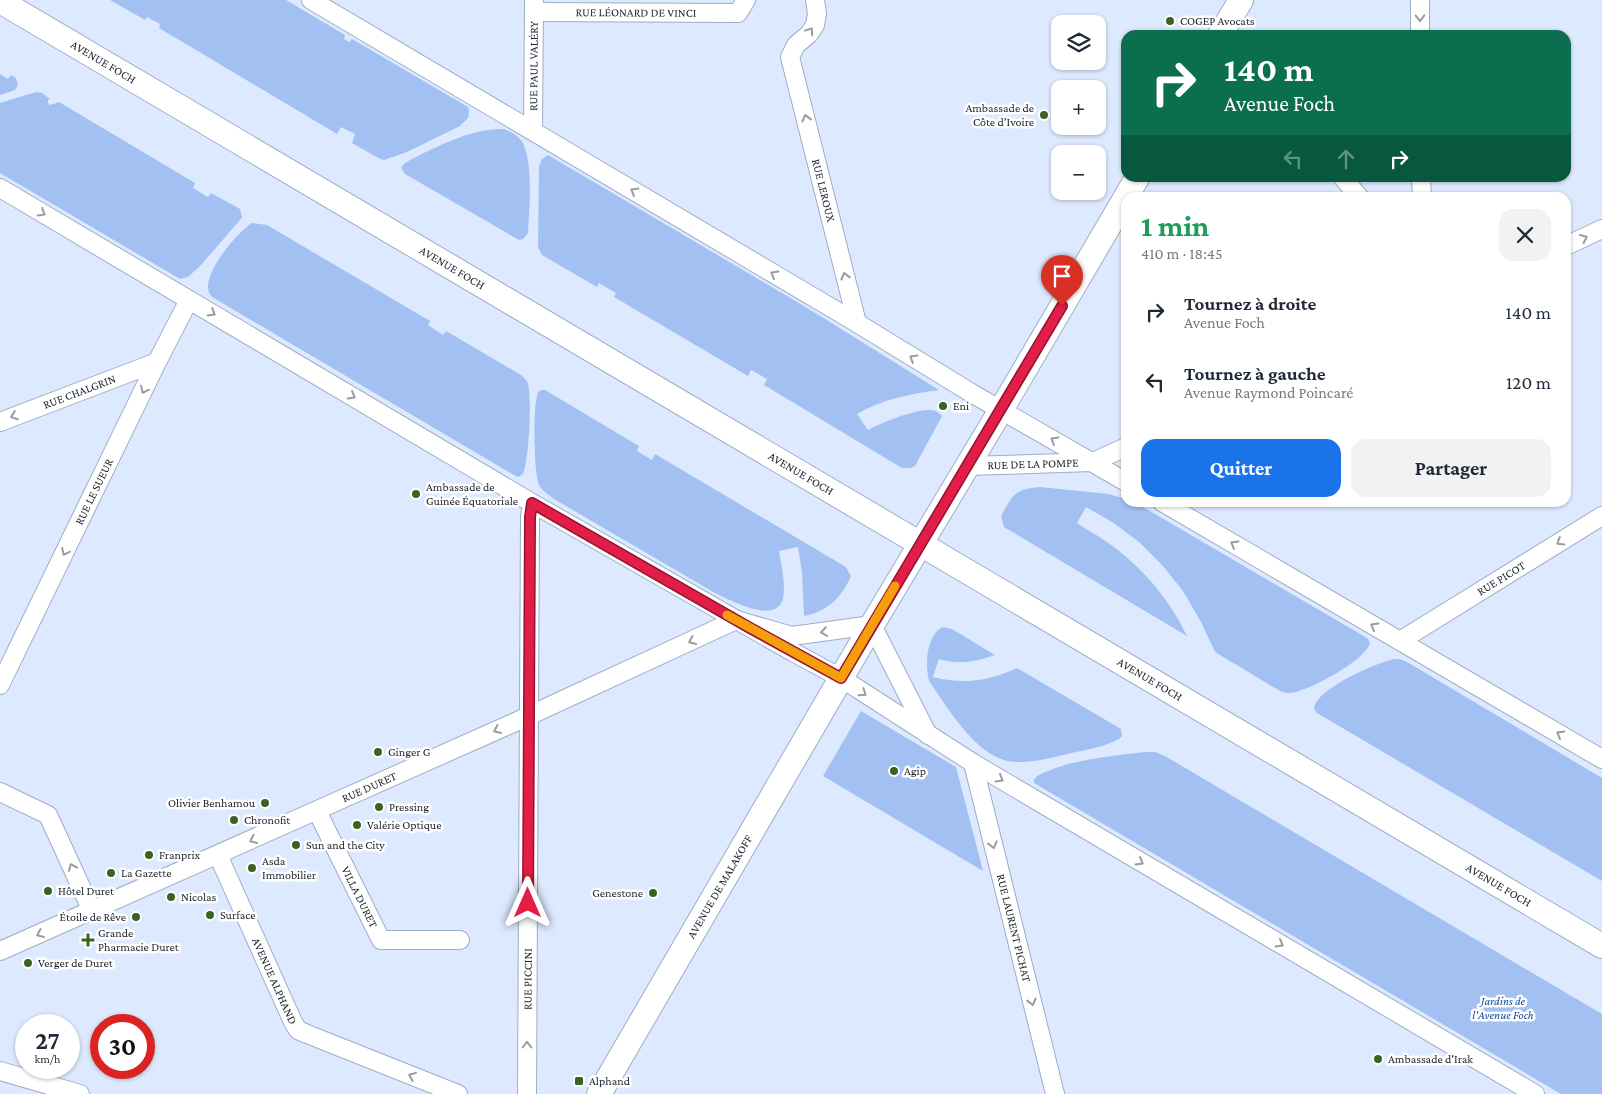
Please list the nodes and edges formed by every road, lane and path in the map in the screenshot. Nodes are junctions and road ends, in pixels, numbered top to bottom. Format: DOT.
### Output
graph roads {
  1 [pos="311,0"];
  2 [pos="815,0"];
  3 [pos="1240,0"];
  4 [pos="1420,0"];
  5 [pos="0,2"];
  6 [pos="534,6"];
  7 [pos="742,6"];
  8 [pos="1224,30"];
  9 [pos="1420,30"];
  10 [pos="533,132"];
  11 [pos="1346,182"];
  12 [pos="0,188"];
  13 [pos="1355,192"];
  14 [pos="1121,215"];
  15 [pos="1602,229"];
  16 [pos="1571,244"];
  17 [pos="189,300"];
  18 [pos="857,323"];
  19 [pos="158,362"];
  20 [pos="1001,410"];
  21 [pos="0,422"];
  22 [pos="1121,449"];
  23 [pos="1093,462"];
  24 [pos="967,466"];
  25 [pos="1121,479"];
  26 [pos="532,503"];
  27 [pos="1171,507"];
  28 [pos="1602,516"];
  29 [pos="920,544"];
  30 [pos="736,620"];
  31 [pos="872,624"];
  32 [pos="1400,641"];
  33 [pos="841,678"];
  34 [pos="0,685"];
  35 [pos="529,716"];
  36 [pos="929,736"];
  37 [pos="1602,759"];
  38 [pos="973,763"];
  39 [pos="0,792"];
  40 [pos="317,811"];
  41 [pos="218,855"];
  42 [pos="92,911"];
  43 [pos="460,940"];
  44 [pos="1602,946"];
  45 [pos="0,952"];
  46 [pos="0,1072"];
  47 [pos="80,1094"];
  48 [pos="458,1094"];
  49 [pos="527,1094"];
  50 [pos="599,1094"];
  51 [pos="1055,1094"];
  52 [pos="1535,1094"];
  1 -- 10 [label="street"];
  18 -- 2 [label="street, RUE LEROUX, one-way"];
  3 -- 8 [label="main road"];
  4 -- 9 [label="street, one-way"];
  5 -- 29 [label="main road, AVENUE FOCH"];
  6 -- 7 [label="street, RUE LÉONARD DE VINCI"];
  6 -- 10 [label="street, RUE PAUL VALÉRY"];
  18 -- 10 [label="street, one-way"];
  11 -- 13 [label="street"];
  12 -- 17 [label="street, one-way"];
  14 -- 20 [label="main road, AVENUE DE MALAKOFF"];
  16 -- 15 [label="street, one-way"];
  17 -- 19 [label="street, RUE LE SUEUR"];
  17 -- 26 [label="street, one-way"];
  20 -- 18 [label="street, one-way"];
  19 -- 21 [label="street, RUE CHALGRIN, one-way"];
  19 -- 34 [label="street, RUE LE SUEUR, one-way"];
  23 -- 20 [label="street, one-way"];
  20 -- 24 [label="main road, AVENUE DE MALAKOFF"];
  22 -- 23 [label="street, RUE DE LA POMPE"];
  23 -- 24 [label="street, RUE DE LA POMPE"];
  23 -- 25 [label="street"];
  24 -- 29 [label="main road, AVENUE DE MALAKOFF"];
  26 -- 30 [label="street"];
  26 -- 35 [label="street, RUE PICCINI"];
  32 -- 27 [label="street, one-way"];
  28 -- 32 [label="street, RUE PICOT, one-way"];
  29 -- 31 [label="main road, AVENUE DE MALAKOFF"];
  29 -- 44 [label="main road, AVENUE FOCH"];
  31 -- 30 [label="street, one-way"];
  30 -- 33 [label="street"];
  30 -- 35 [label="street, RUE DURET, one-way"];
  31 -- 33 [label="main road, AVENUE DE MALAKOFF"];
  31 -- 36 [label="street"];
  37 -- 32 [label="street, one-way"];
  33 -- 36 [label="street, one-way"];
  33 -- 50 [label="main road, AVENUE DE MALAKOFF"];
  35 -- 40 [label="street, RUE DURET, one-way"];
  49 -- 35 [label="street, RUE PICCINI, one-way"];
  36 -- 38 [label="street"];
  38 -- 51 [label="street, RUE LAURENT PICHAT, one-way"];
  38 -- 52 [label="street, one-way"];
  42 -- 39 [label="street, one-way"];
  40 -- 41 [label="street, RUE DURET, one-way"];
  40 -- 43 [label="street, VILLA DURET"];
  41 -- 42 [label="street, RUE DURET"];
  48 -- 41 [label="street, AVENUE ALPHAND, one-way"];
  42 -- 45 [label="street, RUE DURET, one-way"];
  46 -- 47 [label="street"];
}
